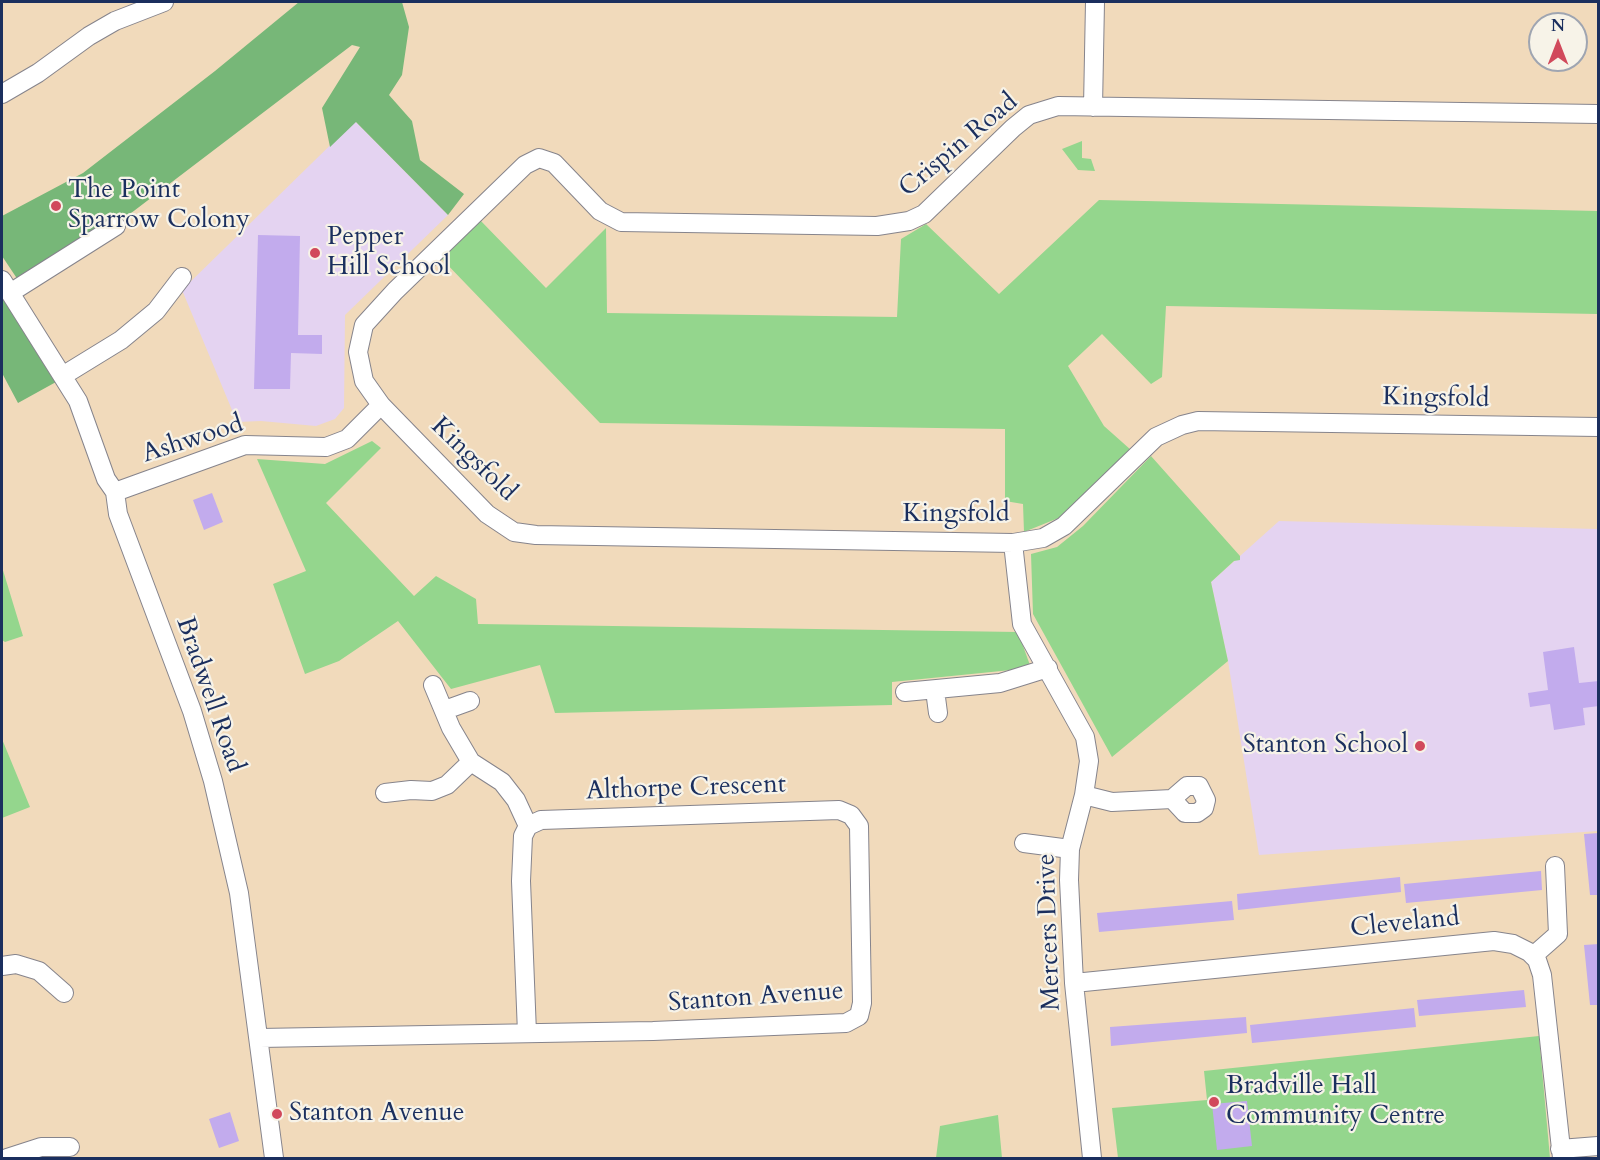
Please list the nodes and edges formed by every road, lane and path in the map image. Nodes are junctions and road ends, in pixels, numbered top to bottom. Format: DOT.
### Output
graph roads {
  1 [pos="164,2"];
  2 [pos="1095,2"];
  3 [pos="2,94"];
  4 [pos="1093,107"];
  5 [pos="1599,114"];
  6 [pos="116,225"];
  7 [pos="183,277"];
  8 [pos="5,284"];
  9 [pos="358,352"];
  10 [pos="64,375"];
  11 [pos="381,405"];
  12 [pos="1599,427"];
  13 [pos="115,492"];
  14 [pos="1012,543"];
  15 [pos="1048,668"];
  16 [pos="433,685"];
  17 [pos="935,690"];
  18 [pos="905,692"];
  19 [pos="470,701"];
  20 [pos="445,710"];
  21 [pos="938,713"];
  22 [pos="471,762"];
  23 [pos="386,794"];
  24 [pos="1084,795"];
  25 [pos="1172,799"];
  26 [pos="528,826"];
  27 [pos="1024,843"];
  28 [pos="1070,849"];
  29 [pos="1555,866"];
  30 [pos="1533,956"];
  31 [pos="2,966"];
  32 [pos="1074,983"];
  33 [pos="64,993"];
  34 [pos="859,1016"];
  35 [pos="527,1033"];
  36 [pos="260,1038"];
  37 [pos="1599,1146"];
  38 [pos="70,1147"];
  39 [pos="1561,1154"];
  40 [pos="8,1158"];
  41 [pos="274,1158"];
  42 [pos="1092,1158"];
  1 -- 3 [label="street"];
  2 -- 4 [label="street"];
  4 -- 5 [label="street, Crispin Road"];
  4 -- 9 [label="street, Crispin Road"];
  6 -- 8 [label="street"];
  7 -- 10 [label="street"];
  8 -- 10 [label="street, Bradwell Road"];
  9 -- 11 [label="street, Kingsfold"];
  10 -- 13 [label="street, Bradwell Road"];
  11 -- 13 [label="street, Ashwood"];
  11 -- 14 [label="street, Kingsfold"];
  12 -- 14 [label="street, Kingsfold"];
  13 -- 36 [label="street, Bradwell Road"];
  14 -- 15 [label="street, Mercers Drive"];
  15 -- 17 [label="street"];
  15 -- 24 [label="street, Mercers Drive"];
  16 -- 20 [label="street"];
  17 -- 18 [label="street"];
  17 -- 21 [label="street"];
  19 -- 20 [label="street"];
  20 -- 22 [label="street"];
  22 -- 23 [label="street"];
  22 -- 26 [label="street"];
  24 -- 25 [label="street"];
  24 -- 28 [label="street, Mercers Drive"];
  26 -- 34 [label="street, Althorpe Crescent"];
  26 -- 35 [label="street"];
  27 -- 28 [label="street"];
  28 -- 32 [label="street, Mercers Drive"];
  29 -- 30 [label="street"];
  30 -- 32 [label="street, Cleveland"];
  30 -- 39 [label="street"];
  31 -- 33 [label="street"];
  32 -- 42 [label="street, Mercers Drive"];
  34 -- 35 [label="street, Stanton Avenue"];
  35 -- 36 [label="street, Stanton Avenue"];
  36 -- 41 [label="street, Bradwell Road"];
  37 -- 39 [label="street"];
  38 -- 40 [label="street"];
}
